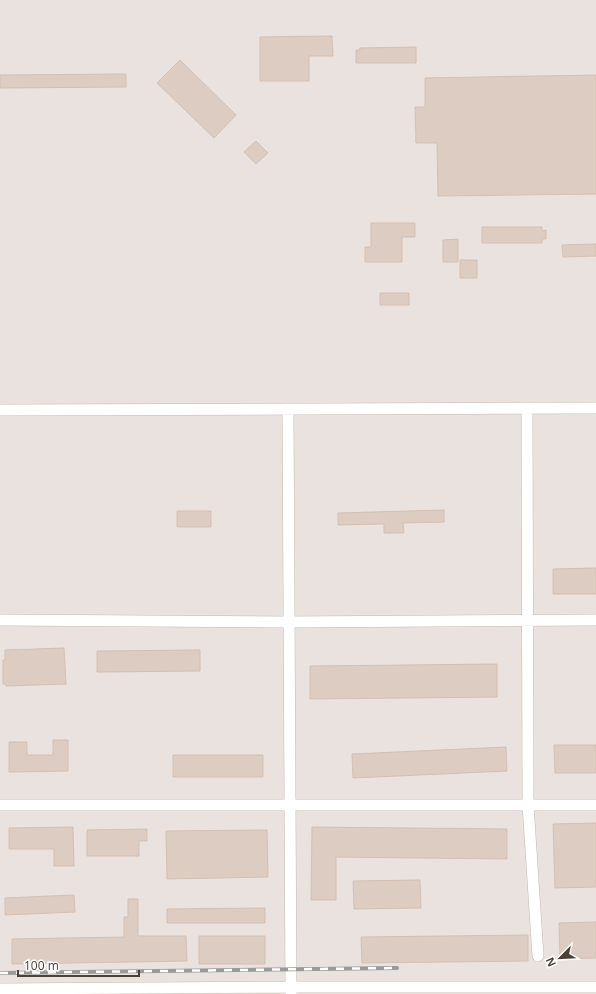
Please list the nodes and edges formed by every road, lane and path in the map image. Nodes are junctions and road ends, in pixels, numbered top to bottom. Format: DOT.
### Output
graph roads {
  1 [pos="527,408"];
  2 [pos="596,408"];
  3 [pos="288,409"];
  4 [pos="0,410"];
  5 [pos="0,620"];
  6 [pos="527,620"];
  7 [pos="596,620"];
  8 [pos="289,622"];
  9 [pos="596,804"];
  10 [pos="290,805"];
  11 [pos="528,805"];
  12 [pos="0,806"];
  13 [pos="538,956"];
  14 [pos="596,987"];
  15 [pos="0,989"];
  16 [pos="291,990"];
  17 [pos="459,990"];
  1 -- 2 [label="lane"];
  1 -- 3 [label="lane"];
  1 -- 6 [label="lane"];
  3 -- 4 [label="lane"];
  3 -- 8 [label="lane"];
  5 -- 8 [label="lane"];
  6 -- 7 [label="lane"];
  6 -- 8 [label="lane"];
  6 -- 11 [label="lane"];
  8 -- 10 [label="lane"];
  9 -- 11 [label="lane"];
  10 -- 11 [label="lane"];
  10 -- 12 [label="lane"];
  10 -- 16 [label="lane"];
  11 -- 13 [label="lane"];
  14 -- 17 [label="lane"];
  15 -- 16 [label="lane"];
  16 -- 17 [label="lane"];
}
